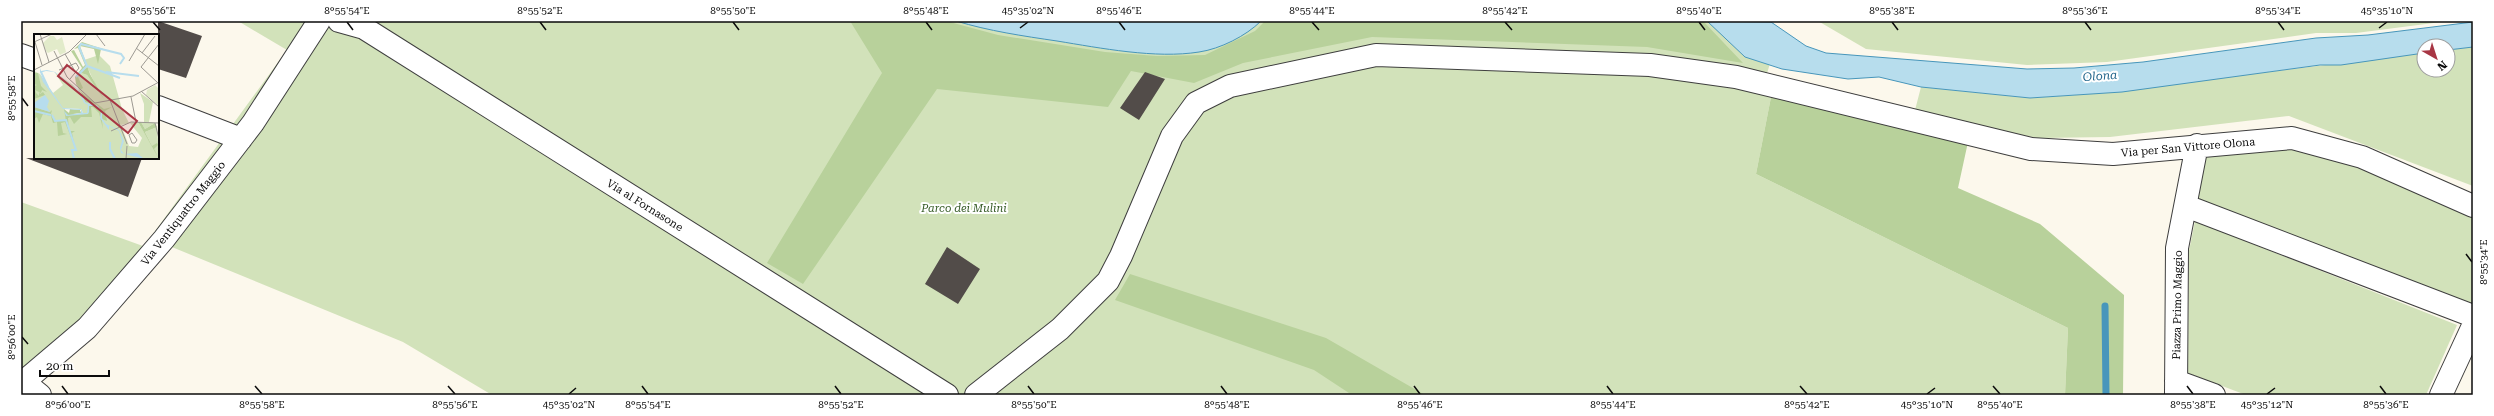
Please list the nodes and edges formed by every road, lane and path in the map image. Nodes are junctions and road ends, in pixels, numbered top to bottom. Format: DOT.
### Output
graph roads {
  1 [pos="319,21"];
  2 [pos="340,21"];
  3 [pos="21,55"];
  4 [pos="34,60"];
  5 [pos="159,108"];
  6 [pos="241,139"];
  7 [pos="2197,145"];
  8 [pos="2186,206"];
  9 [pos="2473,206"];
  10 [pos="2473,316"];
  11 [pos="2473,326"];
  12 [pos="28,387"];
  13 [pos="2176,388"];
  14 [pos="947,395"];
  15 [pos="976,395"];
  16 [pos="2214,395"];
  17 [pos="2441,395"];
  1 -- 6 [label="street, Via Ventiquattro Maggio"];
  2 -- 14 [label="street, Via al Fornasone"];
  3 -- 4 [label="street"];
  5 -- 6 [label="street"];
  6 -- 12 [label="street, Via Ventiquattro Maggio"];
  7 -- 8 [label="street, Piazza Primo Maggio"];
  7 -- 9 [label="street, Via per San Vittore Olona"];
  7 -- 15 [label="street, Via per San Vittore Olona"];
  8 -- 10 [label="street"];
  8 -- 13 [label="street, Piazza Primo Maggio"];
  11 -- 17 [label="street"];
  13 -- 16 [label="street"];
}
